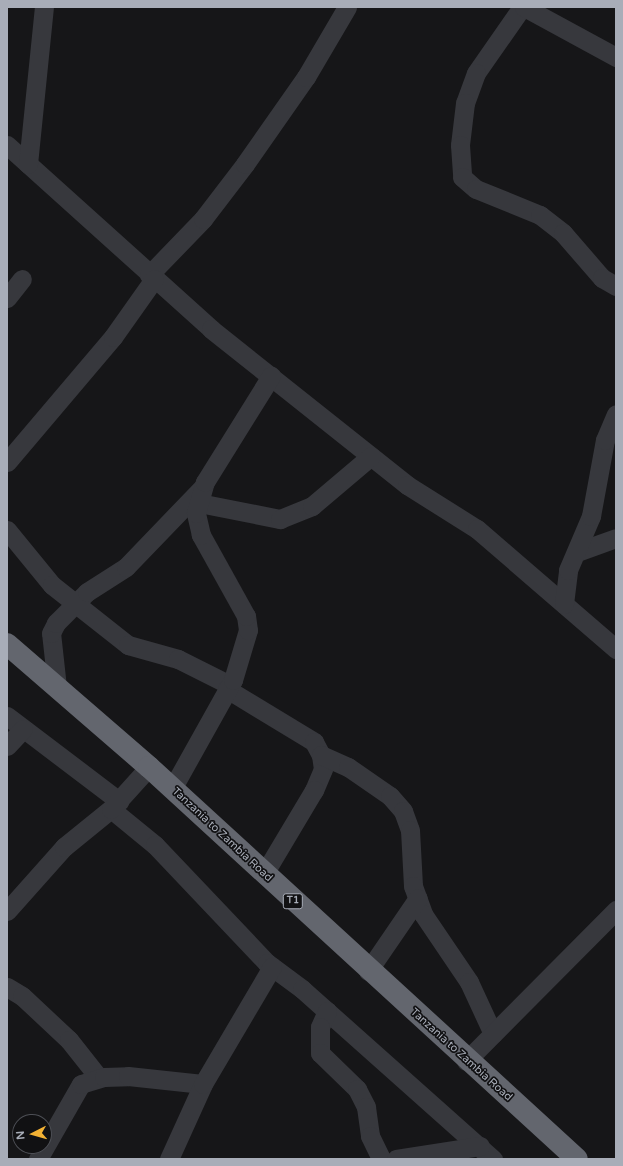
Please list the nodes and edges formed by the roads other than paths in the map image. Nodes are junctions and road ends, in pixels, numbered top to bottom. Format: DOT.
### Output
graph roads {
  1 [pos="44,7"];
  2 [pos="347,7"];
  3 [pos="523,7"];
  4 [pos="616,57"];
  5 [pos="7,145"];
  6 [pos="28,164"];
  7 [pos="152,277"];
  8 [pos="22,279"];
  9 [pos="616,286"];
  10 [pos="7,298"];
  11 [pos="271,376"];
  12 [pos="616,414"];
  13 [pos="371,456"];
  14 [pos="7,462"];
  15 [pos="201,495"];
  16 [pos="7,530"];
  17 [pos="616,538"];
  18 [pos="577,552"];
  19 [pos="74,604"];
  20 [pos="564,604"];
  21 [pos="7,644"];
  22 [pos="616,649"];
  23 [pos="57,687"];
  24 [pos="228,687"];
  25 [pos="7,716"];
  26 [pos="23,729"];
  27 [pos="7,746"];
  28 [pos="321,755"];
  29 [pos="149,768"];
  30 [pos="172,789"];
  31 [pos="115,805"];
  32 [pos="264,874"];
  33 [pos="418,898"];
  34 [pos="616,910"];
  35 [pos="7,911"];
  36 [pos="272,967"];
  37 [pos="368,971"];
  38 [pos="7,987"];
  39 [pos="327,1011"];
  40 [pos="493,1034"];
  41 [pos="466,1061"];
  42 [pos="99,1078"];
  43 [pos="203,1084"];
  44 [pos="487,1152"];
  45 [pos="38,1159"];
  46 [pos="169,1159"];
  47 [pos="381,1159"];
  48 [pos="396,1159"];
  49 [pos="577,1159"];
  1 -- 6 [label="street"];
  2 -- 7 [label="street"];
  3 -- 4 [label="street"];
  3 -- 9 [label="street"];
  5 -- 6 [label="street"];
  6 -- 7 [label="street"];
  7 -- 11 [label="street"];
  7 -- 14 [label="street"];
  8 -- 10 [label="street"];
  11 -- 13 [label="street"];
  11 -- 15 [label="street"];
  12 -- 18 [label="street"];
  13 -- 15 [label="street"];
  13 -- 20 [label="street"];
  15 -- 19 [label="street"];
  15 -- 24 [label="street"];
  16 -- 19 [label="street"];
  17 -- 18 [label="street"];
  18 -- 20 [label="street"];
  19 -- 23 [label="street"];
  19 -- 24 [label="street"];
  20 -- 22 [label="street"];
  21 -- 23 [label="highway, Tanzania to Zambia Road / T1"];
  23 -- 29 [label="highway, Tanzania to Zambia Road / T1"];
  24 -- 28 [label="street"];
  24 -- 30 [label="street"];
  25 -- 26 [label="street"];
  26 -- 27 [label="street"];
  26 -- 31 [label="street"];
  28 -- 32 [label="street"];
  28 -- 33 [label="street"];
  29 -- 30 [label="highway, Tanzania to Zambia Road / T1"];
  29 -- 31 [label="street"];
  30 -- 32 [label="highway, Tanzania to Zambia Road / T1"];
  31 -- 35 [label="street"];
  31 -- 36 [label="street"];
  32 -- 37 [label="highway, Tanzania to Zambia Road / T1"];
  33 -- 37 [label="street"];
  33 -- 40 [label="street"];
  34 -- 40 [label="street"];
  36 -- 39 [label="street"];
  36 -- 43 [label="street"];
  37 -- 41 [label="highway, Tanzania to Zambia Road / T1"];
  38 -- 42 [label="street"];
  39 -- 44 [label="street"];
  39 -- 47 [label="street"];
  40 -- 41 [label="street"];
  41 -- 49 [label="highway, Tanzania to Zambia Road / T1"];
  42 -- 43 [label="street"];
  42 -- 45 [label="street"];
  43 -- 46 [label="street"];
  44 -- 48 [label="street"];
}
